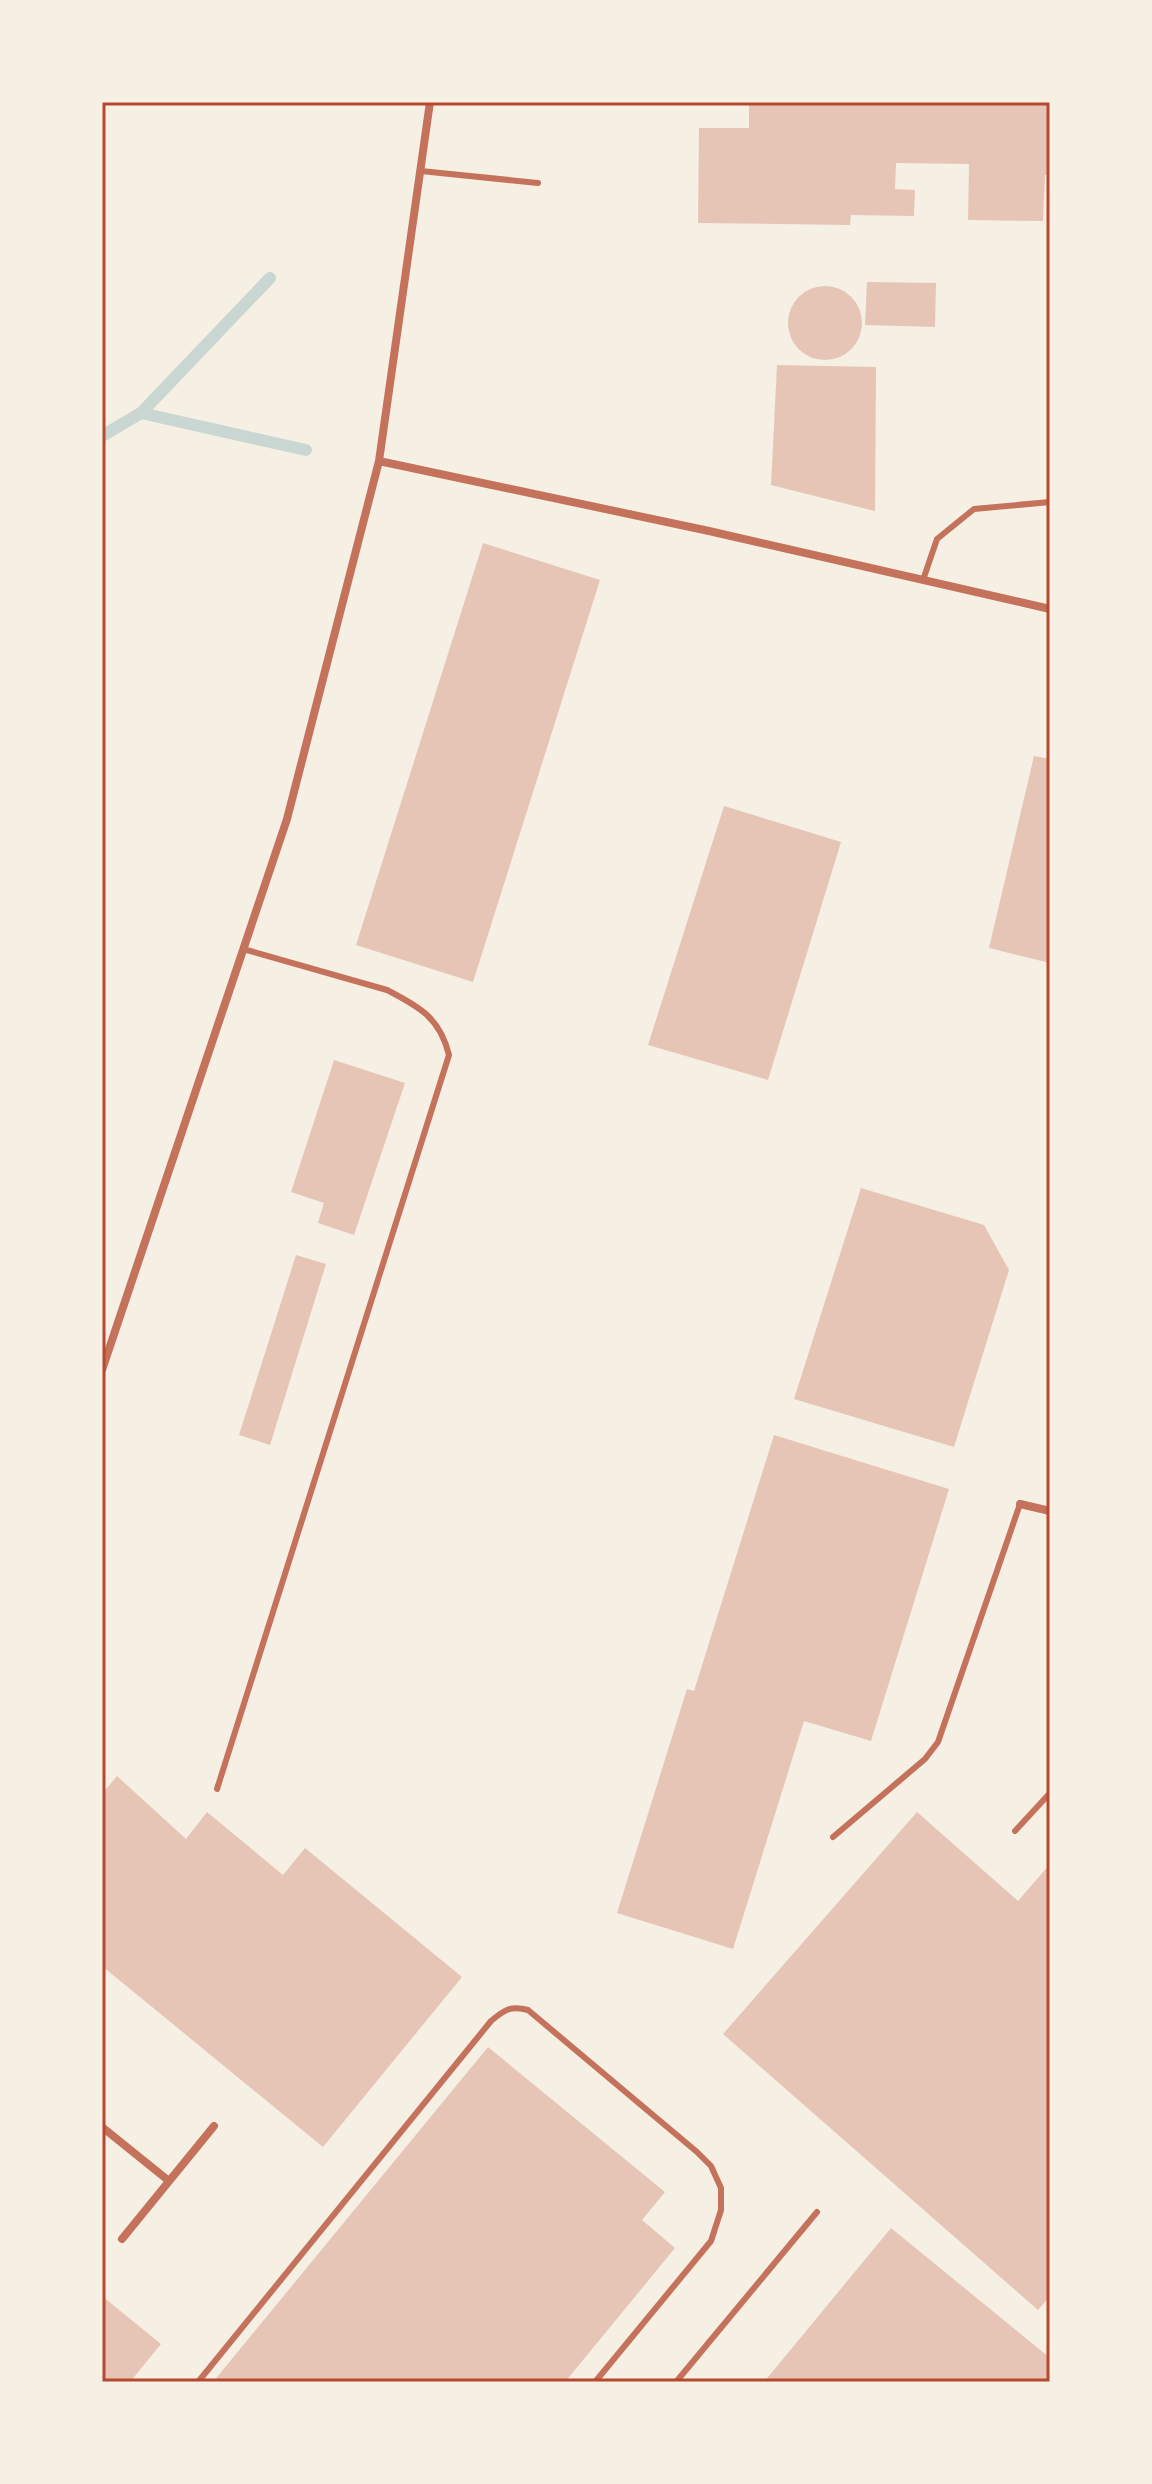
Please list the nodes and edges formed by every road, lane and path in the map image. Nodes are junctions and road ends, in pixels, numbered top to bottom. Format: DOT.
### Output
graph roads {
  1 [pos="430,102"];
  2 [pos="421,171"];
  3 [pos="538,183"];
  4 [pos="379,461"];
  5 [pos="1050,502"];
  6 [pos="923,580"];
  7 [pos="1050,609"];
  8 [pos="243,949"];
  9 [pos="102,1370"];
  10 [pos="1020,1504"];
  11 [pos="1050,1511"];
  12 [pos="217,1789"];
  13 [pos="1050,1793"];
  14 [pos="1015,1831"];
  15 [pos="833,1837"];
  16 [pos="214,2126"];
  17 [pos="102,2127"];
  18 [pos="169,2181"];
  19 [pos="817,2212"];
  20 [pos="122,2239"];
  21 [pos="198,2382"];
  22 [pos="595,2382"];
  23 [pos="676,2382"];
  1 -- 2 [label="street"];
  2 -- 3 [label="lane"];
  2 -- 4 [label="street"];
  4 -- 6 [label="street"];
  4 -- 8 [label="street"];
  5 -- 6 [label="lane"];
  6 -- 7 [label="street"];
  8 -- 9 [label="street"];
  8 -- 12 [label="lane"];
  10 -- 11 [label="street"];
  10 -- 15 [label="lane"];
  13 -- 14 [label="lane"];
  16 -- 18 [label="street"];
  17 -- 18 [label="street"];
  18 -- 20 [label="street"];
  19 -- 23 [label="lane"];
  21 -- 22 [label="lane"];
}
